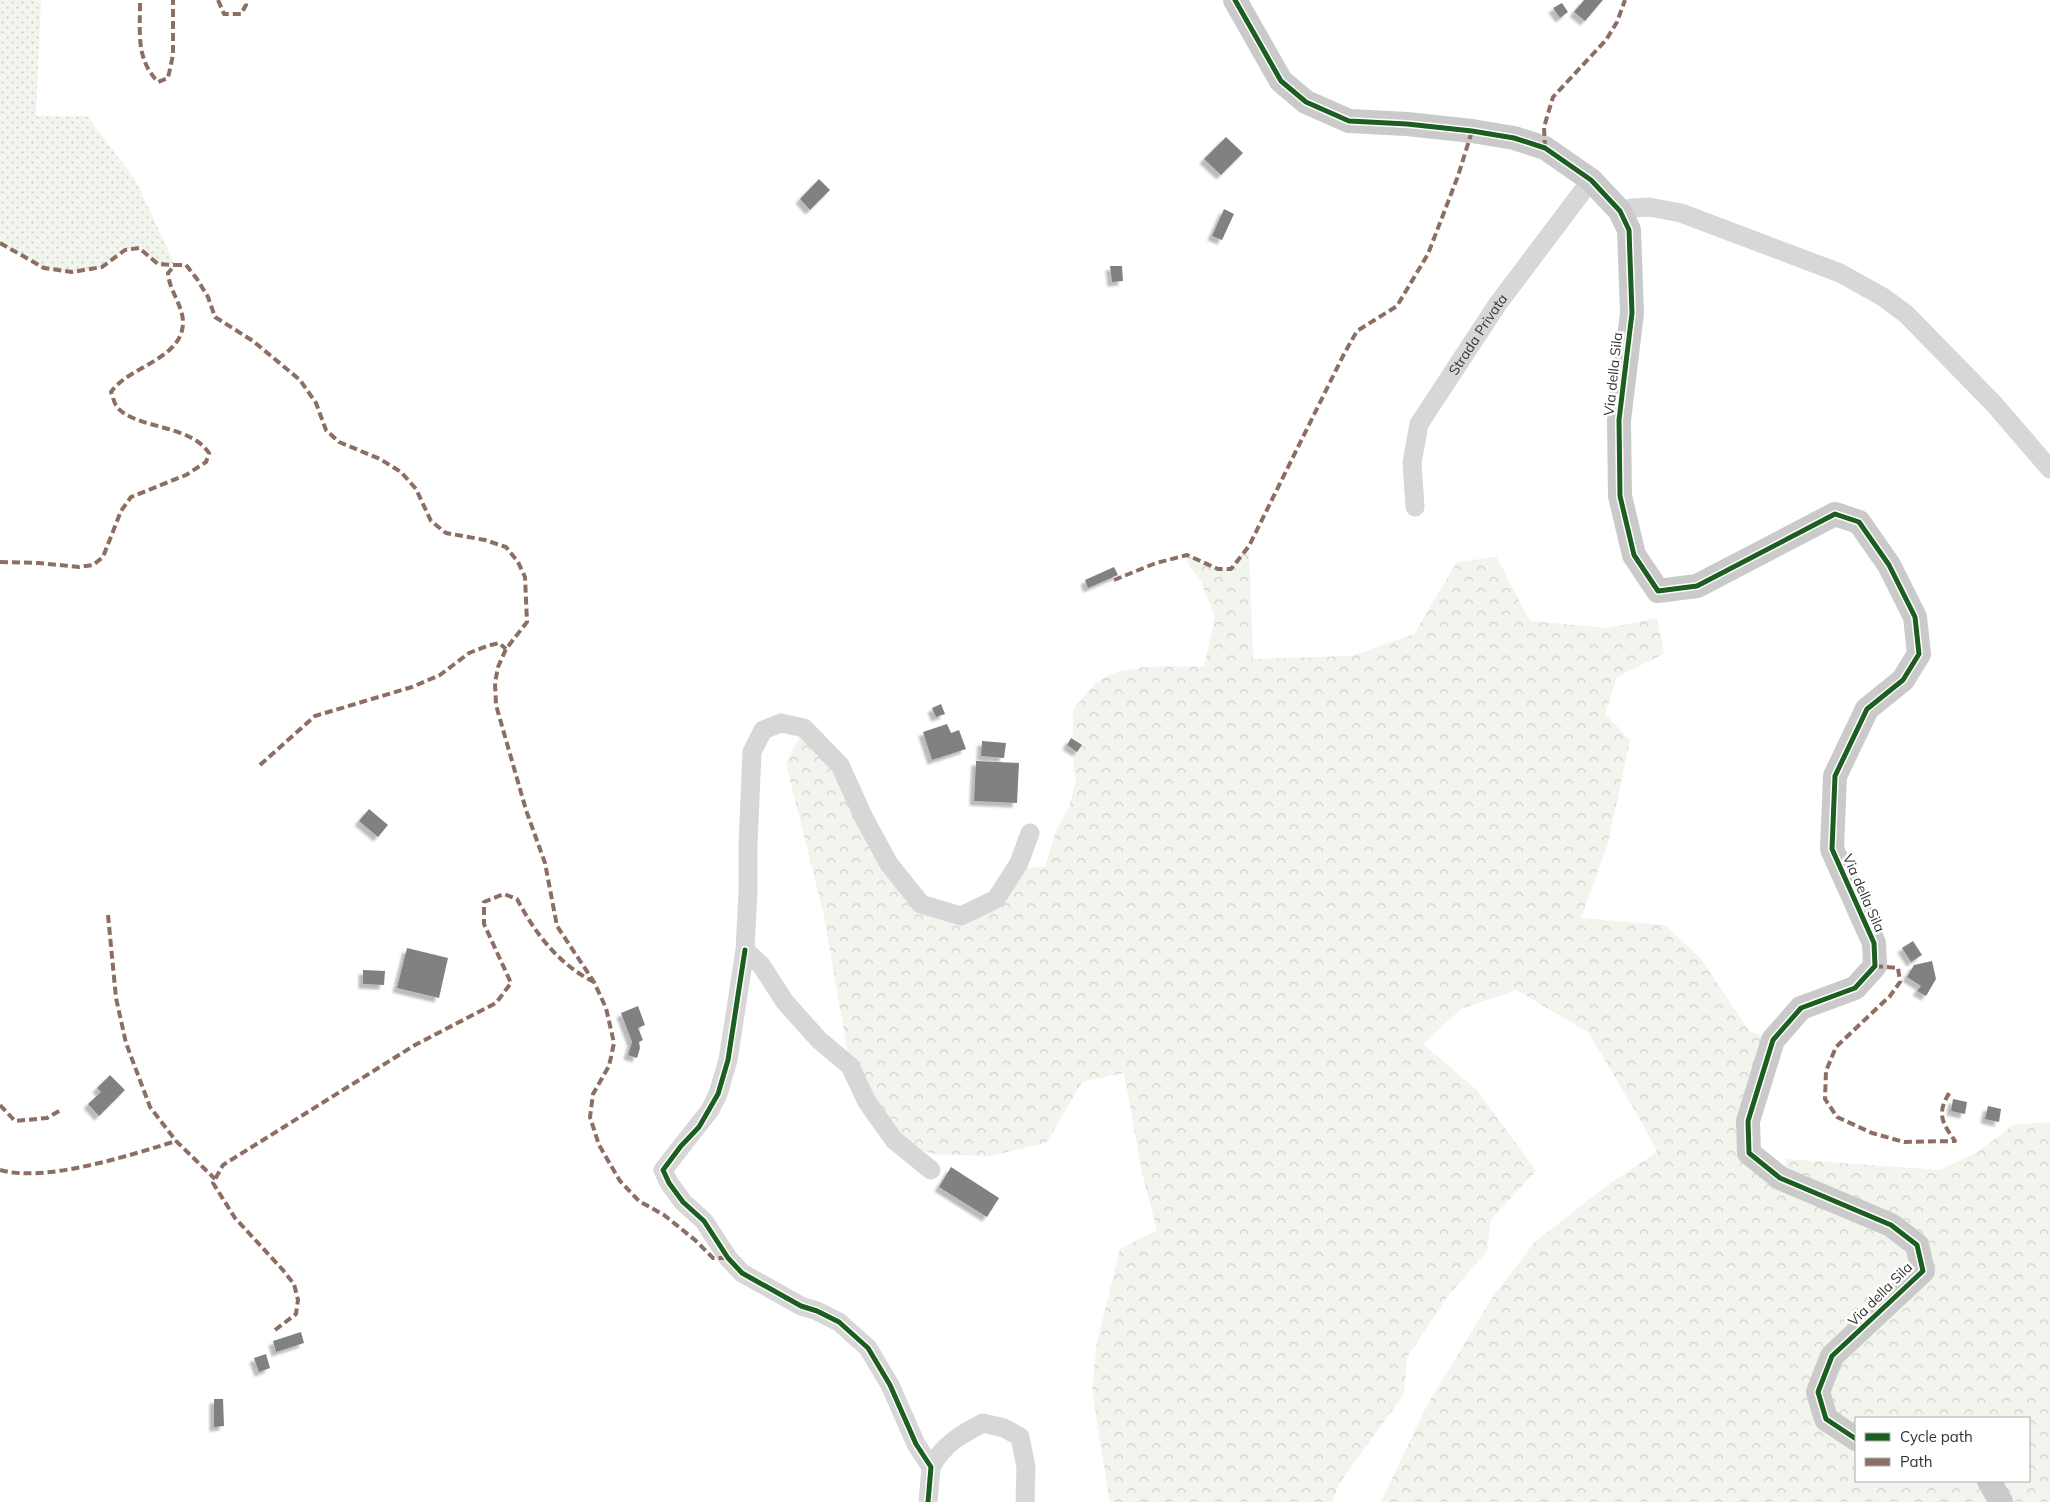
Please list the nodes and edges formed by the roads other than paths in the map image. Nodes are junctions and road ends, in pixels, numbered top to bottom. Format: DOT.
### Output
graph roads {
  1 [pos="1235,0"];
  2 [pos="1591,180"];
  3 [pos="1620,211"];
  4 [pos="2050,469"];
  5 [pos="1415,506"];
  6 [pos="1030,833"];
  7 [pos="745,950"];
  8 [pos="931,1170"];
  9 [pos="1855,1438"];
  10 [pos="931,1466"];
  11 [pos="1990,1482"];
  12 [pos="928,1502"];
  13 [pos="1025,1502"];
  14 [pos="2001,1502"];
  1 -- 2 [label="main road"];
  2 -- 3 [label="main road"];
  2 -- 5 [label="street, Strada Privata"];
  3 -- 4 [label="street"];
  3 -- 9 [label="main road, Via della Sila"];
  6 -- 7 [label="street"];
  7 -- 8 [label="street"];
  7 -- 10 [label="street"];
  10 -- 12 [label="street"];
  10 -- 13 [label="street"];
  11 -- 14 [label="main road"];
}
